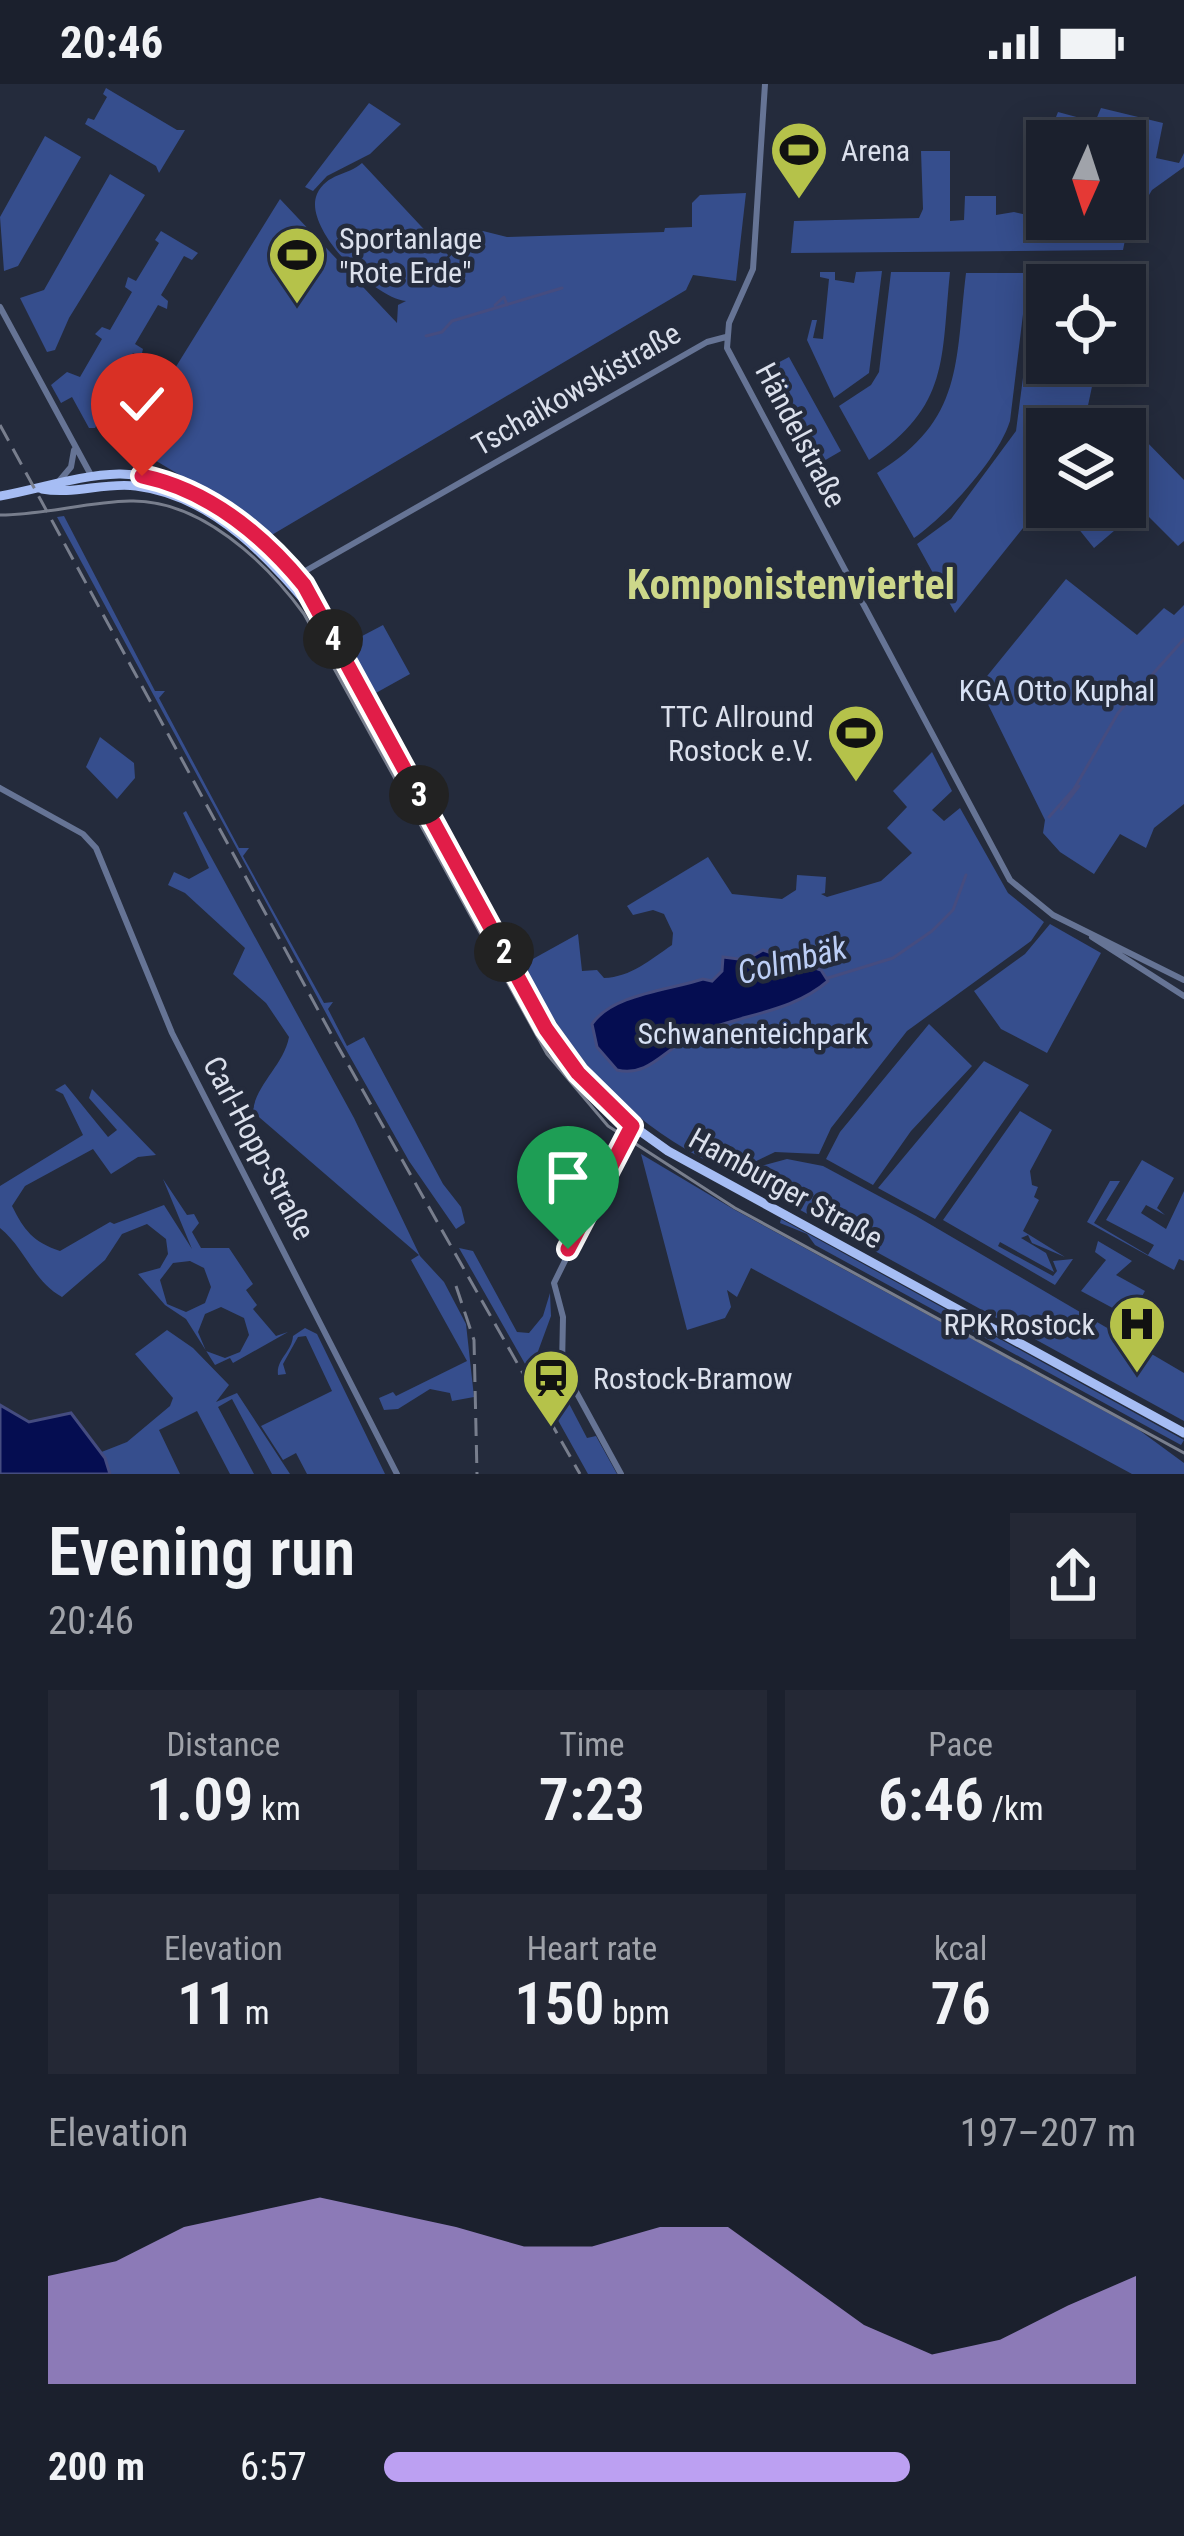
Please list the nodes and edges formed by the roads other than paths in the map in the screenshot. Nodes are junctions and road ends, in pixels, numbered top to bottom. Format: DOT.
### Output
graph roads {
  1 [pos="765,84"];
  2 [pos="0,308"];
  3 [pos="726,337"];
  4 [pos="74,445"];
  5 [pos="58,482"];
  6 [pos="93,482"];
  7 [pos="42,489"];
  8 [pos="0,496"];
  9 [pos="293,578"];
  10 [pos="0,788"];
  11 [pos="1079,928"];
  12 [pos="1184,980"];
  13 [pos="1184,996"];
  14 [pos="632,1126"];
  15 [pos="1184,1433"];
  16 [pos="397,1474"];
  17 [pos="621,1474"];
  1 -- 3 [label="street, Tschaikowskistraße"];
  2 -- 4 [label="street"];
  3 -- 9 [label="street, Tschaikowskistraße"];
  3 -- 11 [label="street, Händelstraße"];
  4 -- 5 [label="street"];
  4 -- 6 [label="street"];
  5 -- 6 [label="main road"];
  5 -- 7 [label="main road"];
  6 -- 7 [label="main road"];
  6 -- 9 [label="main road, Hamburger Straße"];
  7 -- 8 [label="main road"];
  9 -- 14 [label="main road, Hamburger Straße"];
  10 -- 16 [label="street, Carl-Hopp-Straße"];
  11 -- 12 [label="street"];
  11 -- 13 [label="street"];
  14 -- 15 [label="main road, Hamburger Straße"];
  14 -- 17 [label="street"];
}
